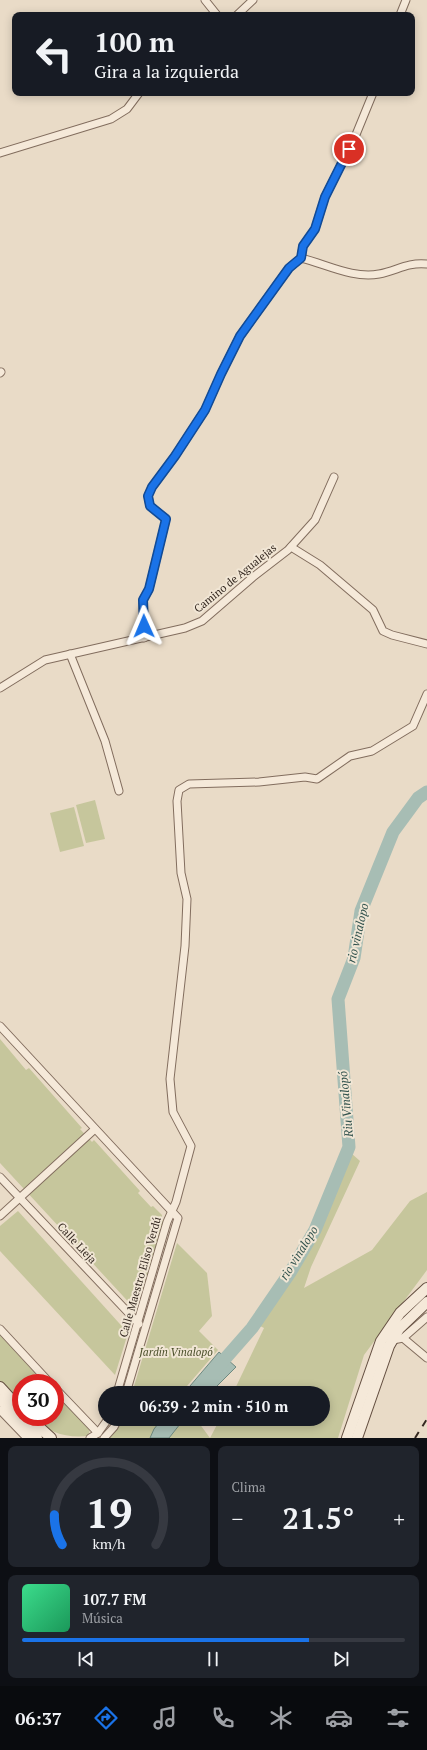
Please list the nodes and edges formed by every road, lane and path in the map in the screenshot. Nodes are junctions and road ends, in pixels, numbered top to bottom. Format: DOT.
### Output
graph roads {
  1 [pos="204,0"];
  2 [pos="253,0"];
  3 [pos="406,0"];
  4 [pos="214,12"];
  5 [pos="240,12"];
  6 [pos="401,12"];
  7 [pos="137,96"];
  8 [pos="372,96"];
  9 [pos="0,153"];
  10 [pos="301,258"];
  11 [pos="427,264"];
  12 [pos="334,476"];
  13 [pos="291,547"];
  14 [pos="144,638"];
  15 [pos="427,644"];
  16 [pos="70,654"];
  17 [pos="0,688"];
  18 [pos="427,694"];
  19 [pos="119,791"];
  20 [pos="0,1026"];
  21 [pos="95,1129"];
  22 [pos="0,1177"];
  23 [pos="20,1198"];
  24 [pos="171,1212"];
  25 [pos="0,1216"];
  26 [pos="427,1288"];
  27 [pos="427,1302"];
  28 [pos="427,1317"];
  29 [pos="139,1324"];
  30 [pos="0,1329"];
  31 [pos="403,1338"];
  32 [pos="393,1340"];
  33 [pos="427,1358"];
  34 [pos="41,1374"];
  35 [pos="119,1386"];
  36 [pos="128,1386"];
  37 [pos="0,1387"];
  38 [pos="64,1397"];
  39 [pos="12,1398"];
  40 [pos="0,1399"];
  41 [pos="1,1414"];
  42 [pos="38,1426"];
  43 [pos="103,1426"];
  44 [pos="114,1426"];
  45 [pos="98,1433"];
  46 [pos="27,1438"];
  47 [pos="36,1438"];
  48 [pos="51,1438"];
  49 [pos="90,1438"];
  50 [pos="104,1438"];
  51 [pos="347,1438"];
  52 [pos="357,1438"];
  1 -- 4 [label="street"];
  2 -- 5 [label="street"];
  3 -- 6 [label="street"];
  7 -- 9 [label="street"];
  8 -- 10 [label="street"];
  10 -- 11 [label="street"];
  10 -- 14 [label="street"];
  12 -- 13 [label="street, Camino de Agualejas"];
  13 -- 14 [label="street, Camino de Agualejas"];
  13 -- 15 [label="street"];
  14 -- 16 [label="street, Camino de Agualejas"];
  16 -- 17 [label="street, Camino de Agualejas"];
  16 -- 19 [label="street"];
  18 -- 24 [label="street"];
  20 -- 21 [label="street"];
  21 -- 23 [label="street"];
  21 -- 24 [label="street"];
  22 -- 23 [label="street, Calle Lieja"];
  23 -- 25 [label="street"];
  23 -- 29 [label="street, Calle Lieja"];
  24 -- 29 [label="street, Calle Maestro Eliso Verdú"];
  24 -- 36 [label="street, Calle Maestro Eliso Verdú"];
  26 -- 51 [label="street"];
  27 -- 32 [label="street"];
  28 -- 31 [label="street"];
  29 -- 35 [label="street, Calle Maestro Eliso Verdú"];
  30 -- 34 [label="street"];
  31 -- 32 [label="street"];
  31 -- 33 [label="street"];
  32 -- 52 [label="street"];
  37 -- 39 [label="street"];
  38 -- 45 [label="street"];
  40 -- 47 [label="street"];
  41 -- 46 [label="street"];
  42 -- 48 [label="street"];
  43 -- 45 [label="street"];
  44 -- 50 [label="street"];
  45 -- 49 [label="street"];
}
